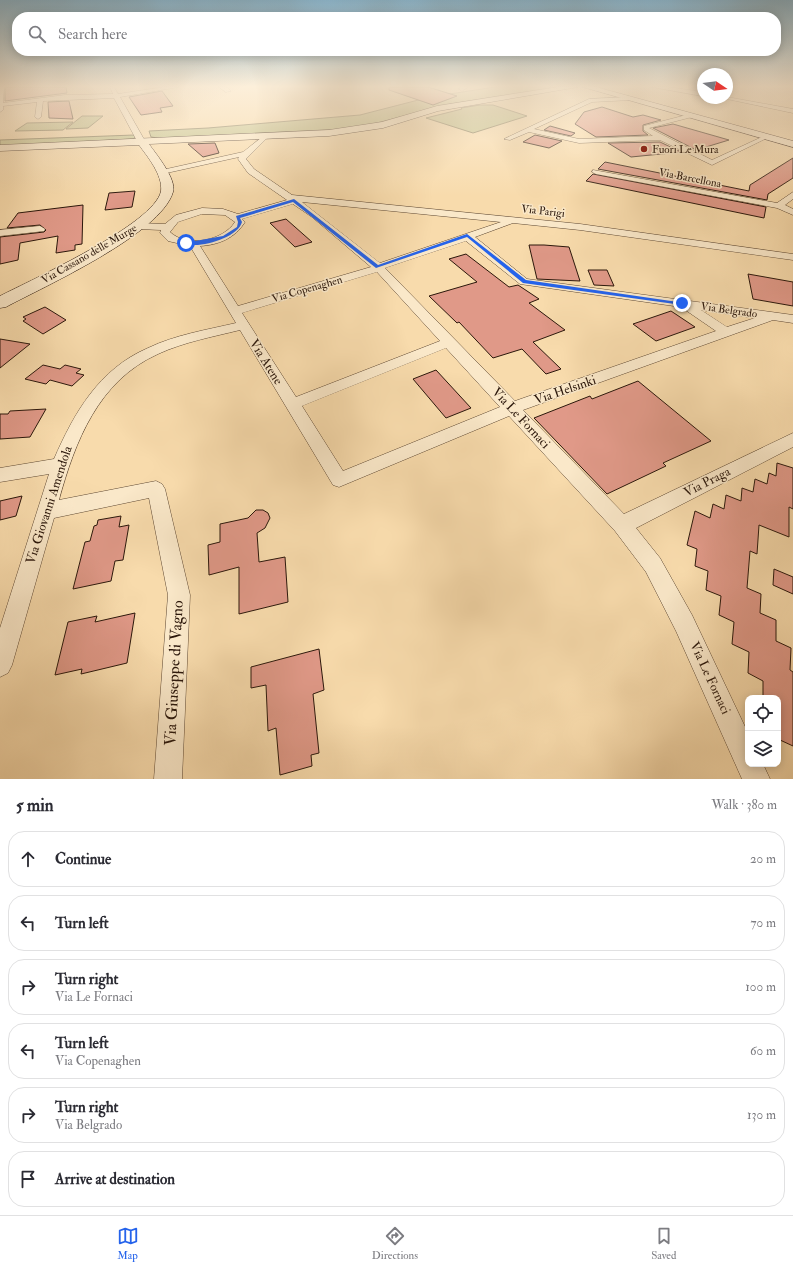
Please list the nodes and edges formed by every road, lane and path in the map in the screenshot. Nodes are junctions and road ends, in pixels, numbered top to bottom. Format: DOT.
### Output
graph roads {
  1 [pos="131,123"];
  2 [pos="384,123"];
  3 [pos="542,123"];
  4 [pos="657,123"];
  5 [pos="717,123"];
  6 [pos="528,130"];
  7 [pos="266,136"];
  8 [pos="766,137"];
  9 [pos="661,138"];
  10 [pos="508,139"];
  11 [pos="141,141"];
  12 [pos="793,144"];
  13 [pos="0,148"];
  14 [pos="247,153"];
  15 [pos="162,172"];
  16 [pos="596,172"];
  17 [pos="793,195"];
  18 [pos="292,199"];
  19 [pos="779,206"];
  20 [pos="793,212"];
  21 [pos="238,217"];
  22 [pos="515,221"];
  23 [pos="138,226"];
  24 [pos="166,227"];
  25 [pos="40,229"];
  26 [pos="0,233"];
  27 [pos="467,236"];
  28 [pos="193,243"];
  29 [pos="793,257"];
  30 [pos="378,267"];
  31 [pos="22,292"];
  32 [pos="0,296"];
  33 [pos="0,303"];
  34 [pos="682,303"];
  35 [pos="772,316"];
  36 [pos="239,318"];
  37 [pos="793,319"];
  38 [pos="727,333"];
  39 [pos="450,342"];
  40 [pos="292,404"];
  41 [pos="512,408"];
  42 [pos="793,439"];
  43 [pos="60,465"];
  44 [pos="0,475"];
  45 [pos="339,480"];
  46 [pos="47,511"];
  47 [pos="622,525"];
  48 [pos="0,665"];
  49 [pos="745,756"];
  50 [pos="750,767"];
  51 [pos="168,779"];
  52 [pos="756,779"];
  1 -- 11 [label="street, Via Cassano delle Murge"];
  2 -- 7 [label="street"];
  3 -- 6 [label="street"];
  4 -- 9 [label="street"];
  5 -- 8 [label="street"];
  6 -- 9 [label="street"];
  6 -- 10 [label="street"];
  7 -- 11 [label="street"];
  7 -- 14 [label="street"];
  8 -- 9 [label="street"];
  8 -- 12 [label="street"];
  11 -- 13 [label="street"];
  11 -- 15 [label="street, Via Cassano delle Murge"];
  14 -- 15 [label="street"];
  14 -- 18 [label="street, Via Le Fornaci"];
  15 -- 23 [label="street, Via Cassano delle Murge"];
  16 -- 19 [label="street, Via Barcellona"];
  17 -- 19 [label="street"];
  18 -- 21 [label="street"];
  18 -- 22 [label="street, Via Parigi"];
  18 -- 30 [label="street, Via Le Fornaci"];
  19 -- 20 [label="street, Via Barcellona"];
  21 -- 24 [label="street"];
  21 -- 28 [label="street"];
  22 -- 27 [label="street, Via Copenaghen"];
  22 -- 29 [label="street, Via Parigi"];
  23 -- 24 [label="street"];
  23 -- 31 [label="street, Via Cassano delle Murge"];
  24 -- 28 [label="street"];
  25 -- 26 [label="street"];
  27 -- 30 [label="street, Via Copenaghen"];
  27 -- 34 [label="street, Via Belgrado"];
  28 -- 36 [label="street, Via Atene"];
  30 -- 36 [label="street, Via Copenaghen"];
  30 -- 39 [label="street, Via Le Fornaci"];
  31 -- 32 [label="street"];
  31 -- 33 [label="street, Via Cassano delle Murge"];
  34 -- 35 [label="street, Via Belgrado"];
  34 -- 38 [label="street"];
  35 -- 37 [label="street, Via Belgrado"];
  35 -- 38 [label="street, Via Helsinki"];
  36 -- 40 [label="street, Via Atene"];
  36 -- 43 [label="street, Via Giovanni Amendola"];
  38 -- 41 [label="street, Via Helsinki"];
  39 -- 40 [label="street"];
  39 -- 41 [label="street, Via Le Fornaci"];
  40 -- 45 [label="street, Via Atene"];
  41 -- 45 [label="street, Via Helsinki"];
  41 -- 47 [label="street, Via Le Fornaci"];
  42 -- 47 [label="street, Via Praga"];
  43 -- 44 [label="street"];
  43 -- 46 [label="street, Via Giovanni Amendola"];
  46 -- 48 [label="street, Via Giovanni Amendola"];
  46 -- 51 [label="street, Via Giuseppe di Vagno"];
  47 -- 49 [label="street, Via Le Fornaci"];
  50 -- 52 [label="street, Via Le Fornaci"];
}
